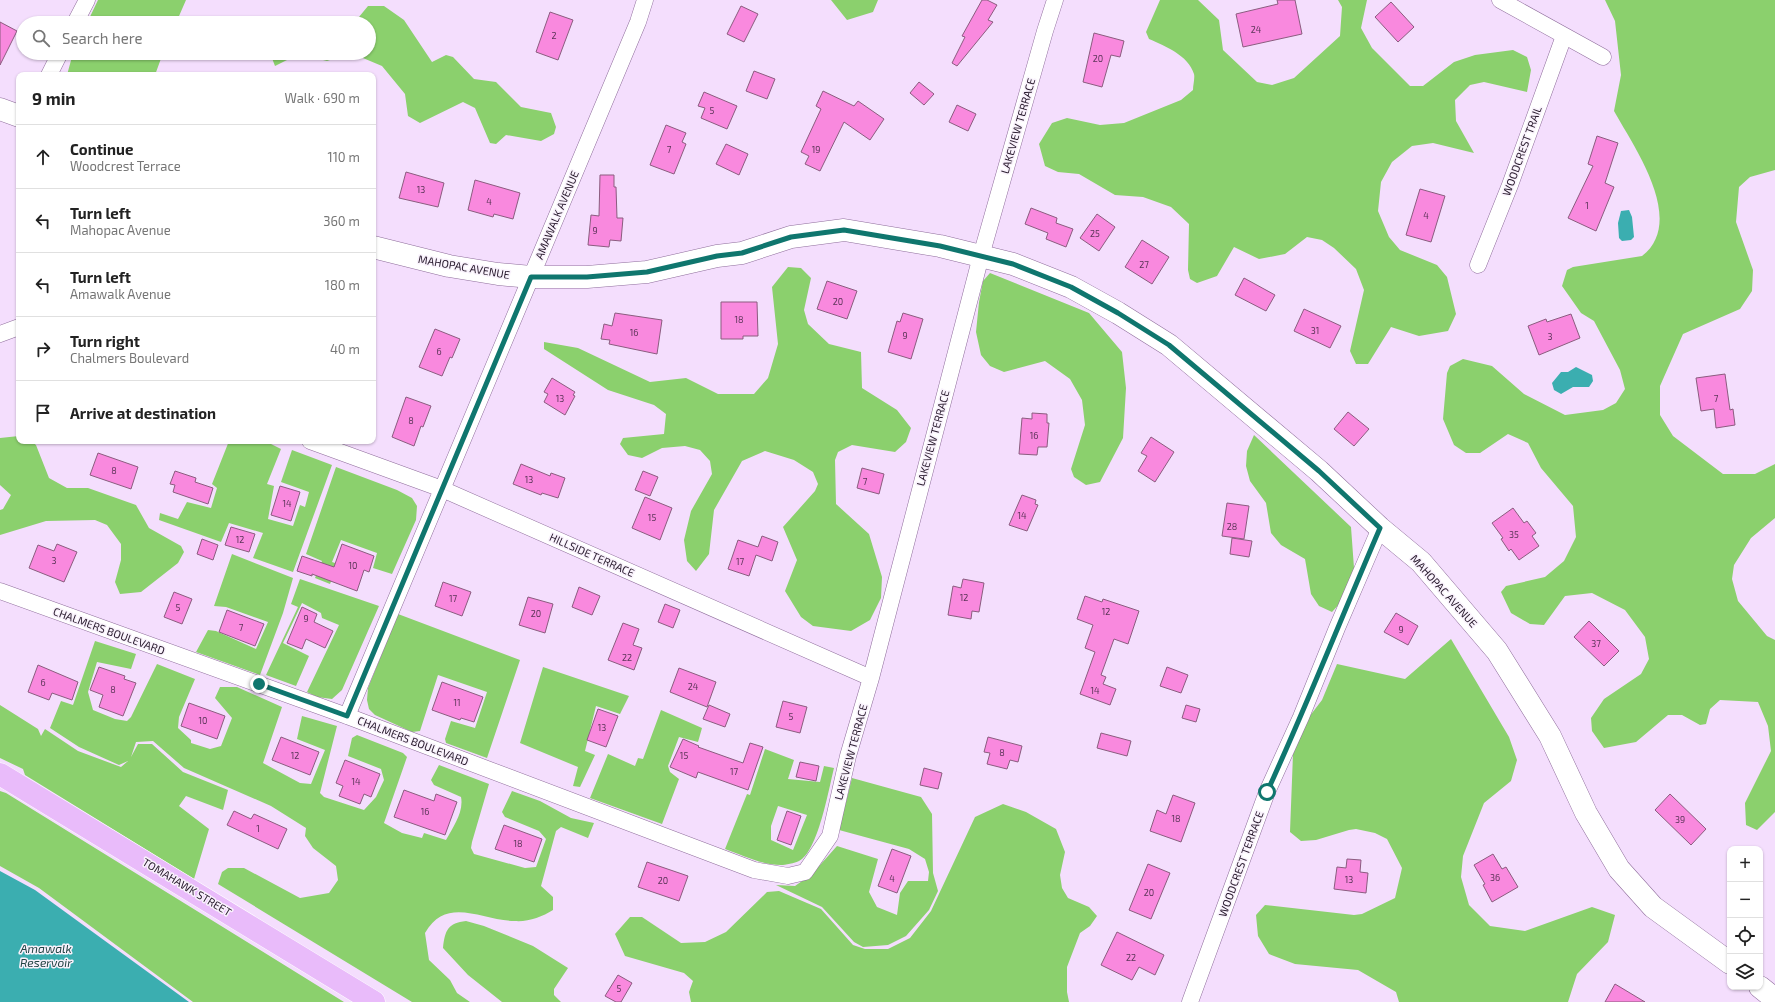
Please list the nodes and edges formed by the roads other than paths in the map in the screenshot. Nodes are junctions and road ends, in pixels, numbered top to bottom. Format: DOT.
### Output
graph roads {
  1 [pos="86,0"];
  2 [pos="645,0"];
  3 [pos="1055,0"];
  4 [pos="1500,0"];
  5 [pos="78,16"];
  6 [pos="1564,36"];
  7 [pos="1603,58"];
  8 [pos="56,60"];
  9 [pos="50,72"];
  10 [pos="0,109"];
  11 [pos="16,115"];
  12 [pos="376,249"];
  13 [pos="981,256"];
  14 [pos="1478,265"];
  15 [pos="531,277"];
  16 [pos="16,328"];
  17 [pos="0,334"];
  18 [pos="318,444"];
  19 [pos="442,489"];
  20 [pos="1380,528"];
  21 [pos="0,592"];
  22 [pos="871,678"];
  23 [pos="347,716"];
  24 [pos="0,774"];
  25 [pos="805,872"];
  26 [pos="1727,961"];
  27 [pos="1763,989"];
  28 [pos="1775,999"];
  29 [pos="374,1002"];
  30 [pos="1190,1002"];
  1 -- 5 [label="street"];
  2 -- 15 [label="street, AMAWALK AVENUE"];
  3 -- 13 [label="street, LAKEVIEW TERRACE"];
  4 -- 6 [label="street"];
  6 -- 7 [label="street"];
  6 -- 14 [label="street, WOODCREST TRAIL"];
  8 -- 9 [label="street"];
  10 -- 11 [label="street"];
  12 -- 15 [label="street, MAHOPAC AVENUE"];
  13 -- 15 [label="street, MAHOPAC AVENUE"];
  13 -- 20 [label="street, MAHOPAC AVENUE"];
  13 -- 22 [label="street, LAKEVIEW TERRACE"];
  15 -- 19 [label="street, AMAWALK AVENUE"];
  16 -- 17 [label="street"];
  18 -- 19 [label="street, HILLSIDE TERRACE"];
  19 -- 22 [label="street, HILLSIDE TERRACE"];
  19 -- 23 [label="street, AMAWALK AVENUE"];
  20 -- 26 [label="street, MAHOPAC AVENUE"];
  20 -- 30 [label="street, WOODCREST TERRACE"];
  21 -- 23 [label="street, CHALMERS BOULEVARD"];
  22 -- 25 [label="street, LAKEVIEW TERRACE"];
  23 -- 25 [label="street, CHALMERS BOULEVARD"];
  24 -- 29 [label="main road, TOMAHAWK STREET"];
  27 -- 28 [label="street"];
}
